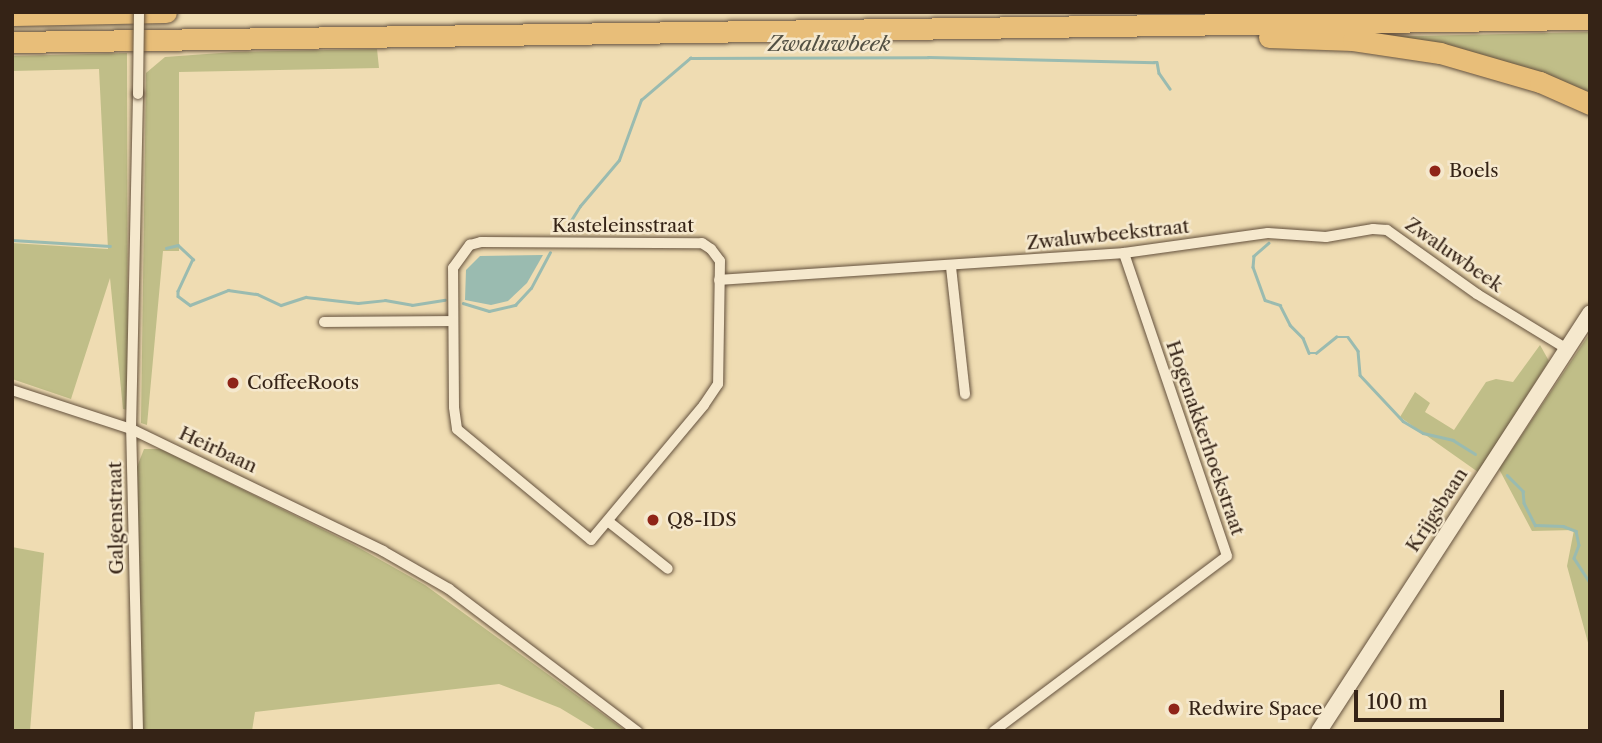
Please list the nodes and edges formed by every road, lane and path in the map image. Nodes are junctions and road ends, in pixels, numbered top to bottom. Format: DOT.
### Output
graph roads {
  1 [pos="139,12"];
  2 [pos="166,12"];
  3 [pos="12,15"];
  4 [pos="1590,19"];
  5 [pos="1188,25"];
  6 [pos="12,42"];
  7 [pos="1590,104"];
  8 [pos="1268,233"];
  9 [pos="1124,253"];
  10 [pos="951,267"];
  11 [pos="719,280"];
  12 [pos="1590,313"];
  13 [pos="453,321"];
  14 [pos="324,323"];
  15 [pos="1567,349"];
  16 [pos="12,390"];
  17 [pos="965,394"];
  18 [pos="131,429"];
  19 [pos="609,522"];
  20 [pos="668,569"];
  21 [pos="138,731"];
  22 [pos="637,731"];
  23 [pos="994,731"];
  24 [pos="1319,731"];
  1 -- 18 [label="street, bridge"];
  2 -- 3 [label="highway"];
  4 -- 5 [label="highway"];
  5 -- 6 [label="highway"];
  5 -- 7 [label="highway"];
  8 -- 9 [label="street, Zwaluwbeekstraat"];
  8 -- 15 [label="street, Zwaluwbeek"];
  9 -- 10 [label="street, Zwaluwbeekstraat"];
  9 -- 23 [label="street, Hogenakkerhoekstraat"];
  10 -- 11 [label="street, Zwaluwbeekstraat"];
  10 -- 17 [label="street"];
  11 -- 13 [label="street, Kasteleinsstraat"];
  11 -- 19 [label="street, Kasteleinsstraat"];
  12 -- 15 [label="main road, Krijgsbaan"];
  13 -- 14 [label="street"];
  13 -- 19 [label="street, Kasteleinsstraat"];
  15 -- 24 [label="main road, Krijgsbaan"];
  16 -- 18 [label="street"];
  18 -- 21 [label="street, Galgenstraat"];
  18 -- 22 [label="street, Heirbaan"];
  19 -- 20 [label="street"];
}
